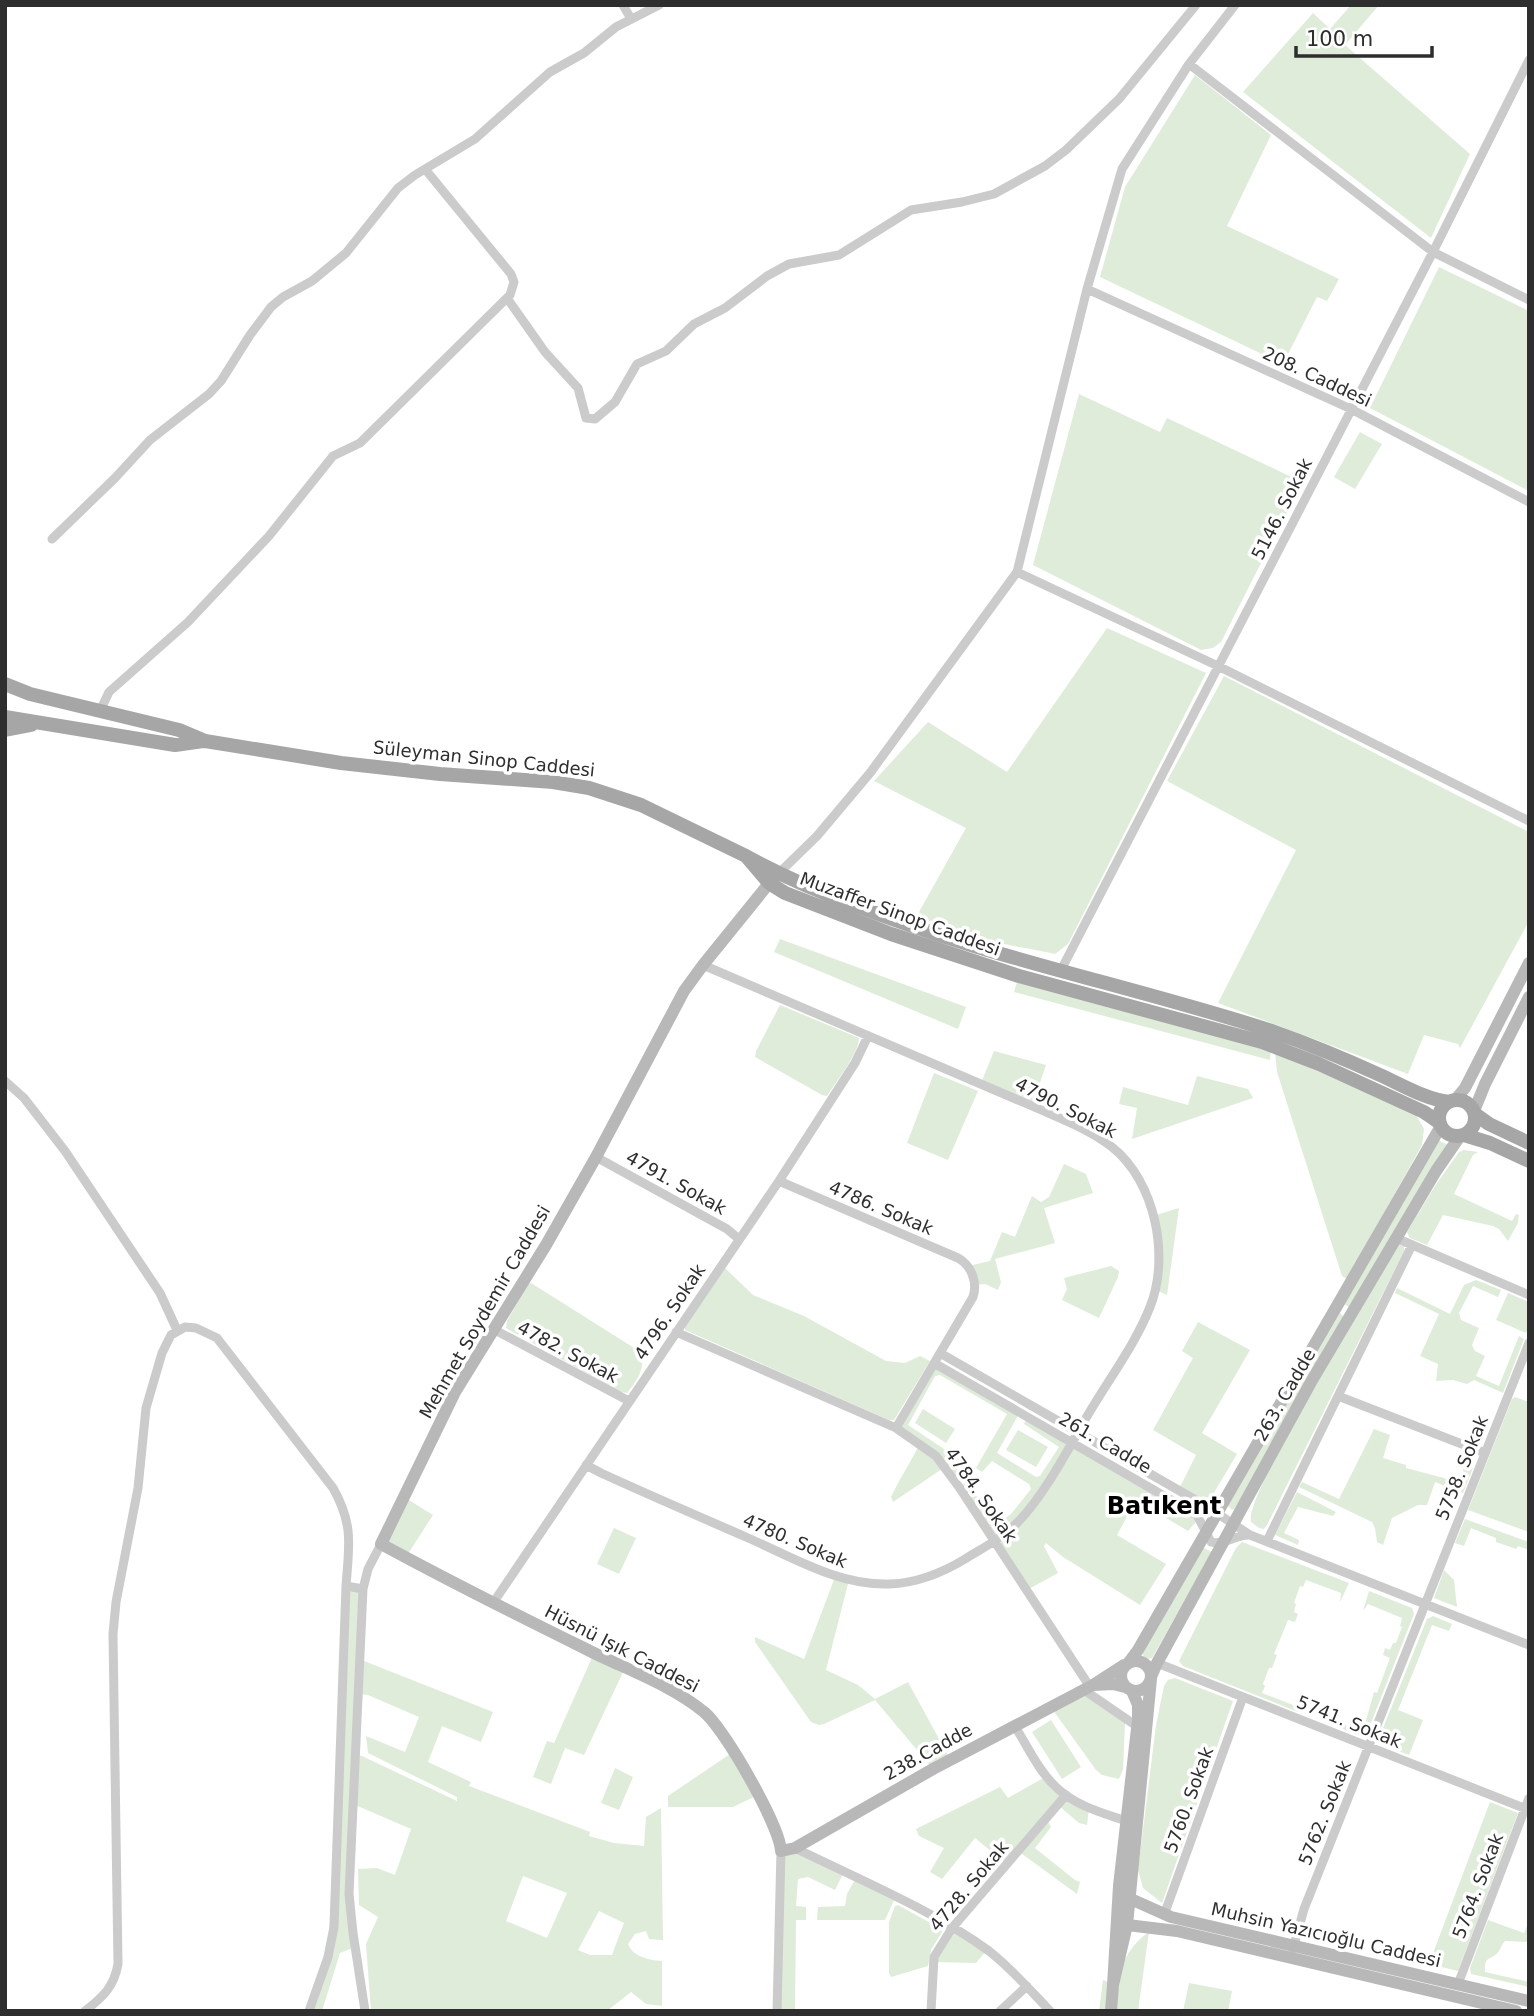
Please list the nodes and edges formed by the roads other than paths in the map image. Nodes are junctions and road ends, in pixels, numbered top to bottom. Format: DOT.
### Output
graph roads {
  1 [pos="623,5"];
  2 [pos="659,5"];
  3 [pos="1196,5"];
  4 [pos="1236,5"];
  5 [pos="631,19"];
  6 [pos="1529,60"];
  7 [pos="1189,64"];
  8 [pos="425,169"];
  9 [pos="1433,251"];
  10 [pos="1087,289"];
  11 [pos="507,299"];
  12 [pos="1529,300"];
  13 [pos="1351,409"];
  14 [pos="1529,502"];
  15 [pos="52,539"];
  16 [pos="1017,572"];
  17 [pos="1219,666"];
  18 [pos="5,684"];
  19 [pos="100,711"];
  20 [pos="5,717"];
  21 [pos="40,723"];
  22 [pos="5,730"];
  23 [pos="205,741"];
  24 [pos="1529,821"];
  25 [pos="746,856"];
  26 [pos="774,878"];
  27 [pos="1529,963"];
  28 [pos="703,965"];
  29 [pos="1060,972"];
  30 [pos="1529,997"];
  31 [pos="868,1036"];
  32 [pos="5,1081"];
  33 [pos="1452,1101"];
  34 [pos="1474,1112"];
  35 [pos="1440,1124"];
  36 [pos="1462,1136"];
  37 [pos="1529,1143"];
  38 [pos="596,1157"];
  39 [pos="1529,1161"];
  40 [pos="779,1181"];
  41 [pos="1396,1238"];
  42 [pos="739,1239"];
  43 [pos="1412,1245"];
  44 [pos="1529,1295"];
  45 [pos="494,1329"];
  46 [pos="177,1330"];
  47 [pos="676,1332"];
  48 [pos="1529,1343"];
  49 [pos="940,1353"];
  50 [pos="934,1363"];
  51 [pos="1338,1396"];
  52 [pos="629,1402"];
  53 [pos="895,1428"];
  54 [pos="1078,1433"];
  55 [pos="1072,1443"];
  56 [pos="1485,1453"];
  57 [pos="586,1465"];
  58 [pos="1217,1513"];
  59 [pos="1233,1524"];
  60 [pos="1206,1533"];
  61 [pos="1250,1535"];
  62 [pos="995,1541"];
  63 [pos="1267,1541"];
  64 [pos="1223,1542"];
  65 [pos="381,1544"];
  66 [pos="346,1586"];
  67 [pos="363,1588"];
  68 [pos="493,1603"];
  69 [pos="1425,1604"];
  70 [pos="1529,1645"];
  71 [pos="1157,1663"];
  72 [pos="1126,1664"];
  73 [pos="1151,1678"];
  74 [pos="1089,1687"];
  75 [pos="1129,1689"];
  76 [pos="1243,1697"];
  77 [pos="1014,1725"];
  78 [pos="1138,1727"];
  79 [pos="1368,1746"];
  80 [pos="1066,1795"];
  81 [pos="1529,1798"];
  82 [pos="1527,1809"];
  83 [pos="1126,1821"];
  84 [pos="795,1848"];
  85 [pos="781,1851"];
  86 [pos="1124,1896"];
  87 [pos="1164,1915"];
  88 [pos="1121,1924"];
  89 [pos="952,1928"];
  90 [pos="1292,1952"];
  91 [pos="1458,1984"];
  92 [pos="1027,1986"];
  93 [pos="1529,2001"];
  94 [pos="85,2011"];
  95 [pos="309,2011"];
  96 [pos="365,2011"];
  97 [pos="777,2011"];
  98 [pos="931,2011"];
  99 [pos="1000,2011"];
  100 [pos="1050,2011"];
  101 [pos="1111,2011"];
  102 [pos="1516,2011"];
  1 -- 5 [label="street"];
  2 -- 5 [label="street"];
  3 -- 11 [label="street"];
  4 -- 7 [label="street"];
  5 -- 8 [label="street"];
  6 -- 9 [label="street, 5146. Sokak"];
  7 -- 9 [label="street"];
  7 -- 10 [label="street"];
  8 -- 11 [label="street"];
  8 -- 15 [label="street"];
  9 -- 12 [label="street"];
  9 -- 13 [label="street, 5146. Sokak"];
  10 -- 13 [label="street, 208. Caddesi"];
  10 -- 16 [label="street"];
  11 -- 19 [label="street"];
  13 -- 14 [label="street, 208. Caddesi"];
  13 -- 17 [label="street, 5146. Sokak"];
  16 -- 17 [label="street"];
  16 -- 26 [label="street"];
  17 -- 24 [label="street"];
  17 -- 29 [label="street, 5146. Sokak"];
  18 -- 19 [label="main road, Süleyman Sinop Caddesi"];
  19 -- 23 [label="main road, Süleyman Sinop Caddesi"];
  20 -- 21 [label="main road, Süleyman Sinop Caddesi"];
  21 -- 22 [label="main road"];
  21 -- 23 [label="main road, Süleyman Sinop Caddesi"];
  23 -- 25 [label="main road, Süleyman Sinop Caddesi"];
  25 -- 26 [label="main road, Muzaffer Sinop Caddesi"];
  26 -- 28 [label="main road, Mehmet Soydemir Caddesi"];
  26 -- 29 [label="main road, Muzaffer Sinop Caddesi"];
  26 -- 35 [label="main road, Muzaffer Sinop Caddesi"];
  27 -- 33 [label="main road"];
  28 -- 31 [label="street, 4790. Sokak"];
  28 -- 38 [label="main road, Mehmet Soydemir Caddesi"];
  29 -- 33 [label="main road, Muzaffer Sinop Caddesi"];
  30 -- 34 [label="main road"];
  31 -- 40 [label="street, 4796. Sokak"];
  31 -- 54 [label="street, 4790. Sokak"];
  32 -- 46 [label="street"];
  33 -- 34 [label="main road"];
  33 -- 35 [label="main road"];
  34 -- 36 [label="main road"];
  34 -- 37 [label="main road"];
  35 -- 36 [label="main road"];
  35 -- 58 [label="main road, 263. Cadde"];
  36 -- 39 [label="main road"];
  36 -- 41 [label="main road, 263. Cadde"];
  38 -- 42 [label="street, 4791. Sokak"];
  38 -- 45 [label="main road, Mehmet Soydemir Caddesi"];
  40 -- 42 [label="street, 4796. Sokak"];
  40 -- 49 [label="street, 4786. Sokak"];
  41 -- 43 [label="street"];
  41 -- 59 [label="main road, 263. Cadde"];
  42 -- 47 [label="street, 4796. Sokak"];
  43 -- 44 [label="street"];
  43 -- 51 [label="street"];
  45 -- 52 [label="street, 4782. Sokak"];
  45 -- 65 [label="main road, Mehmet Soydemir Caddesi"];
  46 -- 66 [label="street"];
  46 -- 94 [label="street"];
  47 -- 52 [label="street, 4796. Sokak"];
  47 -- 53 [label="street, 4784. Sokak"];
  48 -- 56 [label="street, 5758. Sokak"];
  49 -- 50 [label="street"];
  49 -- 54 [label="street, 261. Cadde"];
  50 -- 53 [label="street"];
  50 -- 55 [label="street, 261. Cadde"];
  51 -- 56 [label="street"];
  51 -- 63 [label="street"];
  52 -- 57 [label="street, 4796. Sokak"];
  53 -- 62 [label="street, 4784. Sokak"];
  54 -- 55 [label="street, 4790. Sokak"];
  54 -- 58 [label="street, 261. Cadde"];
  55 -- 60 [label="street, 261. Cadde"];
  55 -- 62 [label="street, 4780. Sokak"];
  56 -- 69 [label="street, 5758. Sokak"];
  57 -- 62 [label="street, 4780. Sokak"];
  57 -- 68 [label="street, 4796. Sokak"];
  58 -- 59 [label="street, 261. Cadde"];
  58 -- 60 [label="main road, 263. Cadde"];
  59 -- 61 [label="street, 261. Cadde"];
  59 -- 64 [label="main road, 263. Cadde"];
  60 -- 64 [label="street, 261. Cadde"];
  60 -- 72 [label="main road, 263. Cadde"];
  61 -- 63 [label="street, 261. Cadde"];
  61 -- 64 [label="street"];
  62 -- 74 [label="street, 4784. Sokak"];
  63 -- 69 [label="street, 261. Cadde"];
  64 -- 71 [label="main road, 263. Cadde"];
  65 -- 67 [label="street, Mehmet Soydemir Caddesi"];
  65 -- 68 [label="main road, Hüsnü Işık Caddesi"];
  66 -- 67 [label="street"];
  66 -- 95 [label="street"];
  67 -- 96 [label="street, Mehmet Soydemir Caddesi"];
  68 -- 85 [label="main road, Hüsnü Işık Caddesi"];
  69 -- 70 [label="street, 261. Cadde"];
  69 -- 79 [label="street, 5762. Sokak"];
  71 -- 73 [label="main road, 263. Cadde"];
  71 -- 76 [label="street, 5741. Sokak"];
  72 -- 73 [label="main road"];
  72 -- 74 [label="main road, 238.Cadde"];
  72 -- 75 [label="main road"];
  73 -- 75 [label="main road"];
  73 -- 86 [label="main road, 263. Cadde"];
  74 -- 75 [label="main road"];
  74 -- 77 [label="main road, 238.Cadde"];
  74 -- 78 [label="street"];
  75 -- 78 [label="main road"];
  76 -- 79 [label="street, 5741. Sokak"];
  76 -- 87 [label="street, 5760. Sokak"];
  77 -- 80 [label="street"];
  77 -- 84 [label="main road, 238.Cadde"];
  78 -- 83 [label="main road"];
  79 -- 82 [label="street, 5741. Sokak"];
  79 -- 90 [label="street, 5762. Sokak"];
  80 -- 83 [label="street"];
  80 -- 89 [label="street, 4728. Sokak"];
  81 -- 82 [label="street, 5764. Sokak"];
  82 -- 91 [label="street, 5764. Sokak"];
  83 -- 86 [label="main road"];
  84 -- 85 [label="main road, 238.Cadde"];
  84 -- 89 [label="street"];
  85 -- 97 [label="street"];
  86 -- 87 [label="main road, Muhsin Yazıcıoğlu Caddesi"];
  86 -- 88 [label="main road"];
  87 -- 90 [label="main road, Muhsin Yazıcıoğlu Caddesi"];
  88 -- 90 [label="main road, Muhsin Yazıcıoğlu Caddesi"];
  88 -- 101 [label="main road"];
  89 -- 92 [label="street"];
  89 -- 98 [label="street, 4728. Sokak"];
  90 -- 91 [label="main road, Muhsin Yazıcıoğlu Caddesi"];
  90 -- 102 [label="main road, Muhsin Yazıcıoğlu Caddesi"];
  91 -- 93 [label="main road, Muhsin Yazıcıoğlu Caddesi"];
  92 -- 99 [label="street"];
  92 -- 100 [label="street"];
}
